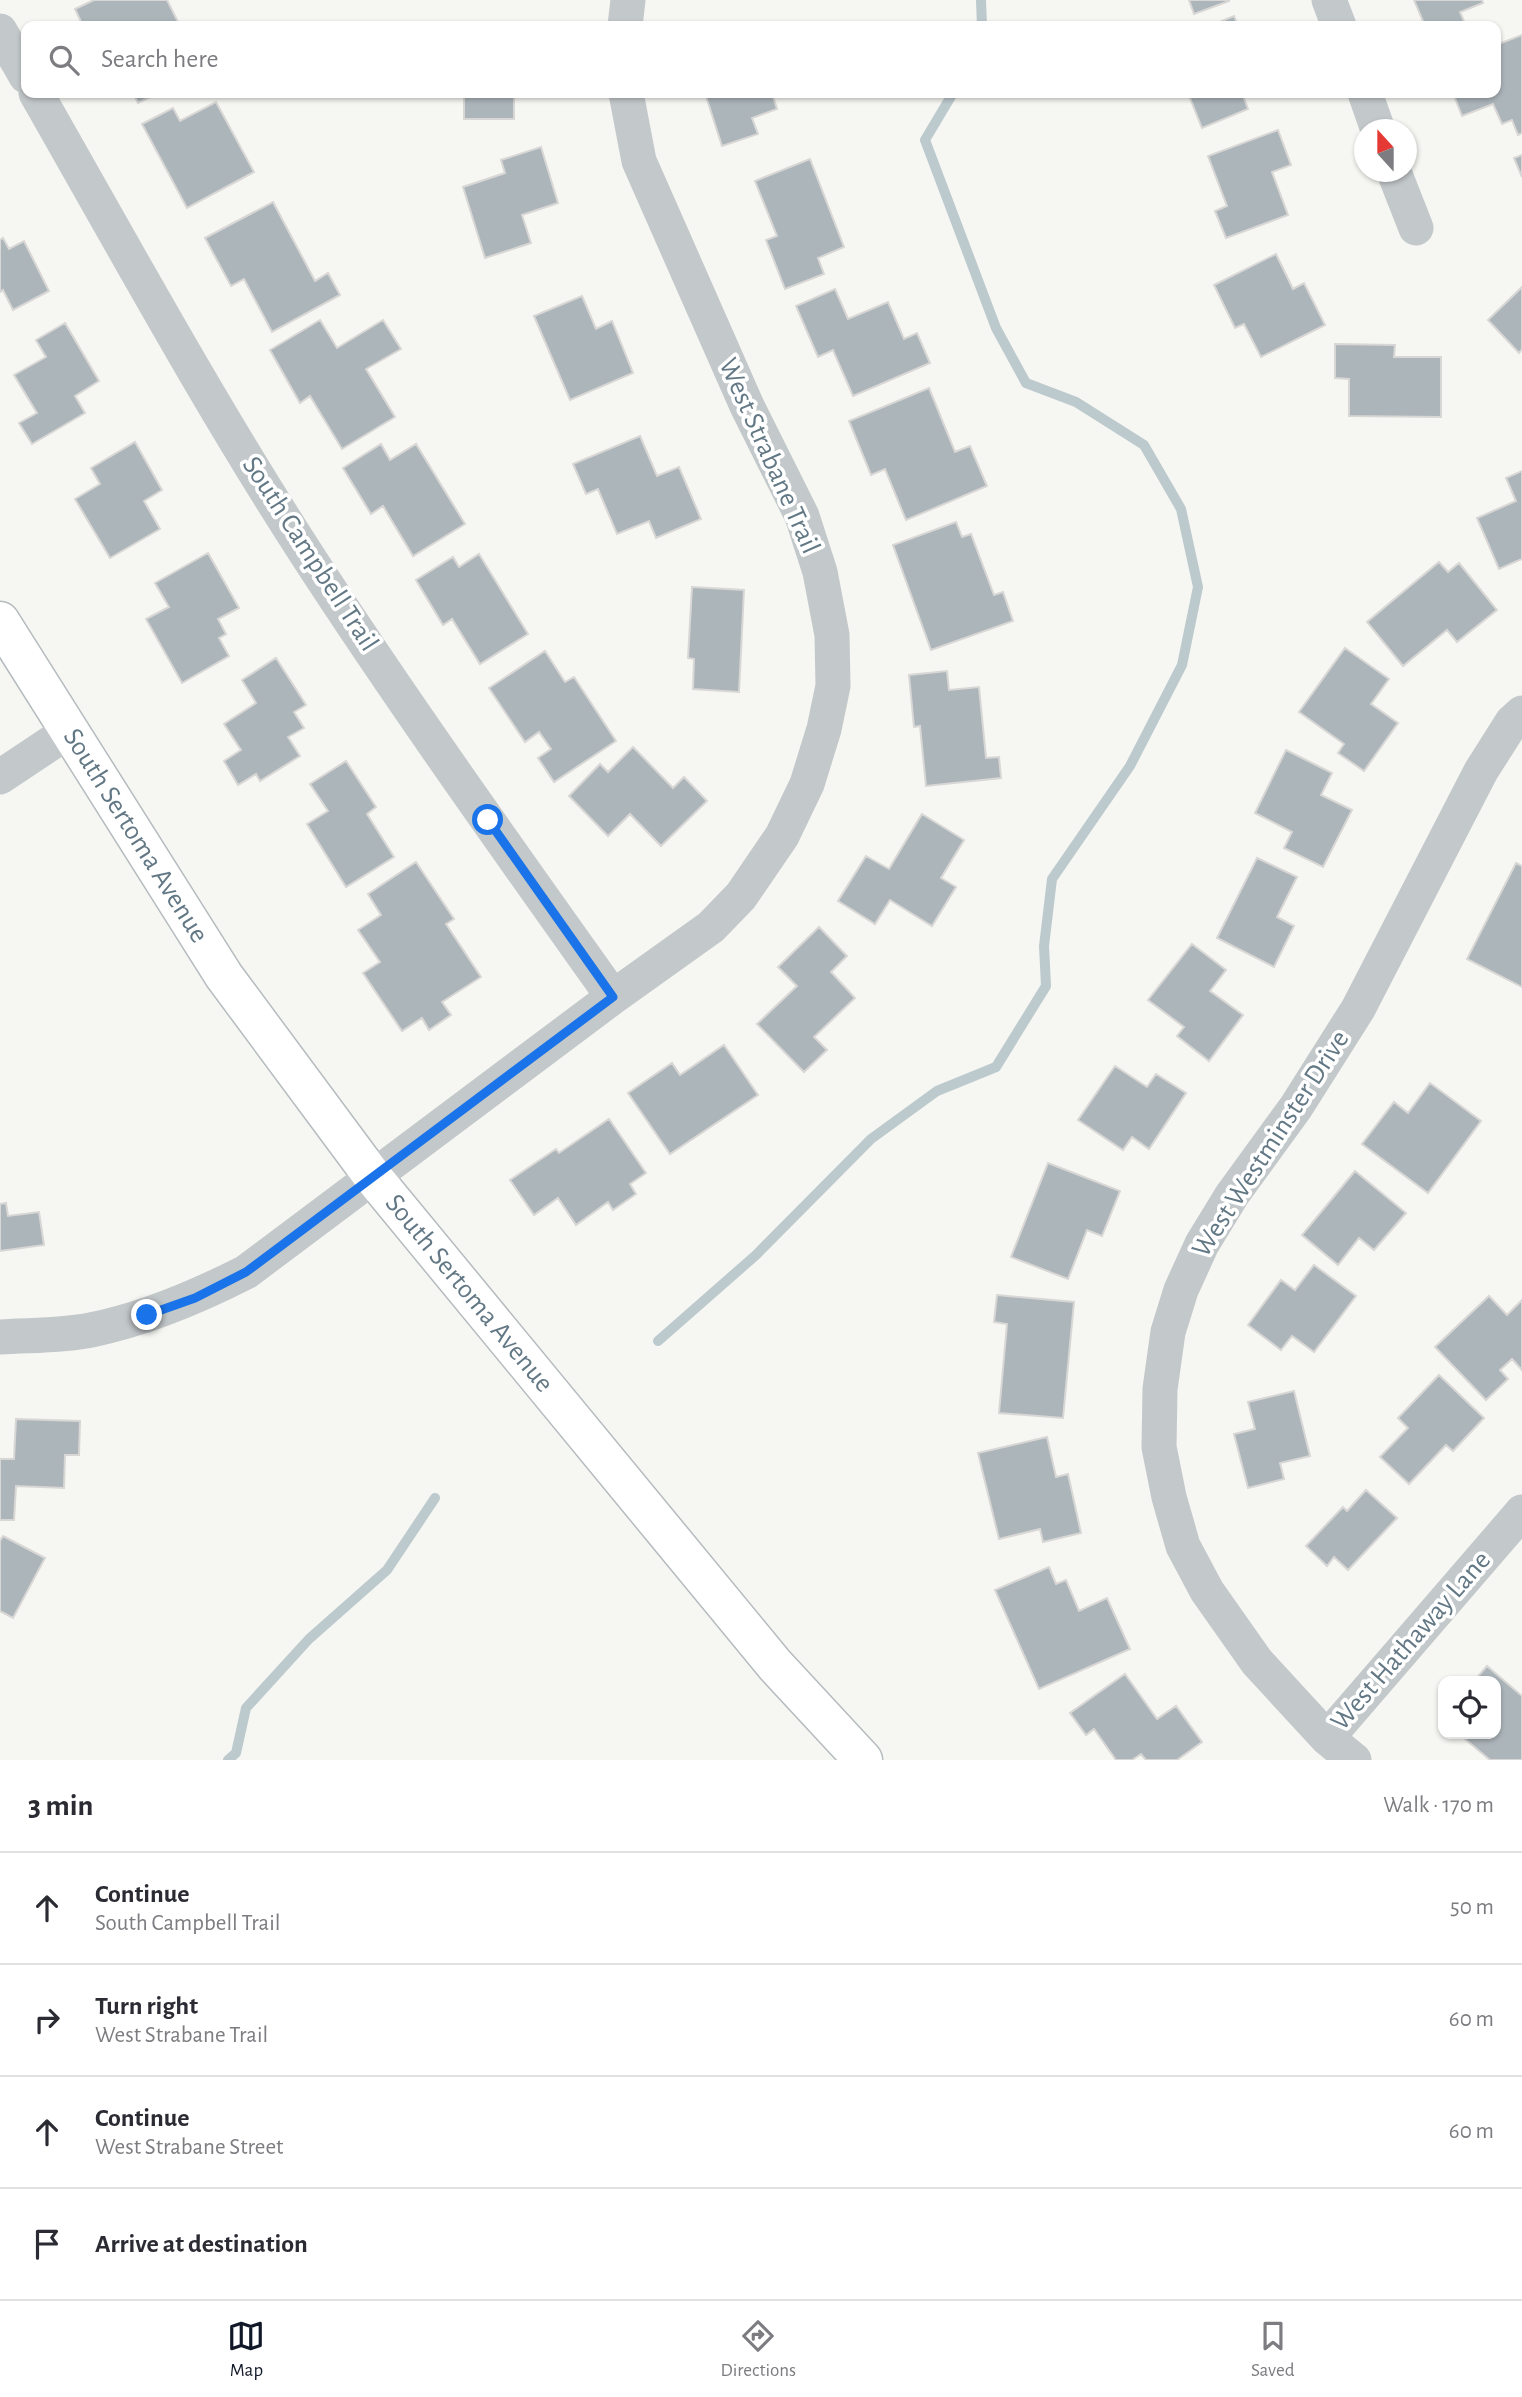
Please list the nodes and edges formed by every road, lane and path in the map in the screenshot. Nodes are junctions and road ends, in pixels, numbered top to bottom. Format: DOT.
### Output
graph roads {
  1 [pos="628,0"];
  2 [pos="1329,0"];
  3 [pos="626,21"];
  4 [pos="1337,21"];
  5 [pos="0,31"];
  6 [pos="21,67"];
  7 [pos="39,98"];
  8 [pos="627,98"];
  9 [pos="1366,98"];
  10 [pos="1374,119"];
  11 [pos="1398,182"];
  12 [pos="1416,228"];
  13 [pos="0,621"];
  14 [pos="1522,713"];
  15 [pos="69,731"];
  16 [pos="0,777"];
  17 [pos="613,997"];
  18 [pos="373,1177"];
  19 [pos="0,1337"];
  20 [pos="1522,1512"];
  21 [pos="1327,1738"];
  22 [pos="863,1760"];
  23 [pos="1354,1760"];
  1 -- 3 [label="street"];
  2 -- 4 [label="street"];
  5 -- 6 [label="street"];
  7 -- 17 [label="street, South Campbell Trail"];
  8 -- 17 [label="street, West Strabane Trail"];
  9 -- 10 [label="street"];
  11 -- 12 [label="street"];
  13 -- 15 [label="main road, South Sertoma Avenue"];
  14 -- 21 [label="street, West Westminster Drive"];
  15 -- 16 [label="street"];
  15 -- 18 [label="main road, South Sertoma Avenue"];
  17 -- 18 [label="street, West Strabane Trail"];
  18 -- 19 [label="street, West Strabane Trail"];
  18 -- 22 [label="main road, South Sertoma Avenue"];
  20 -- 21 [label="street, West Hathaway Lane"];
  21 -- 23 [label="street, West Westminster Drive"];
}
